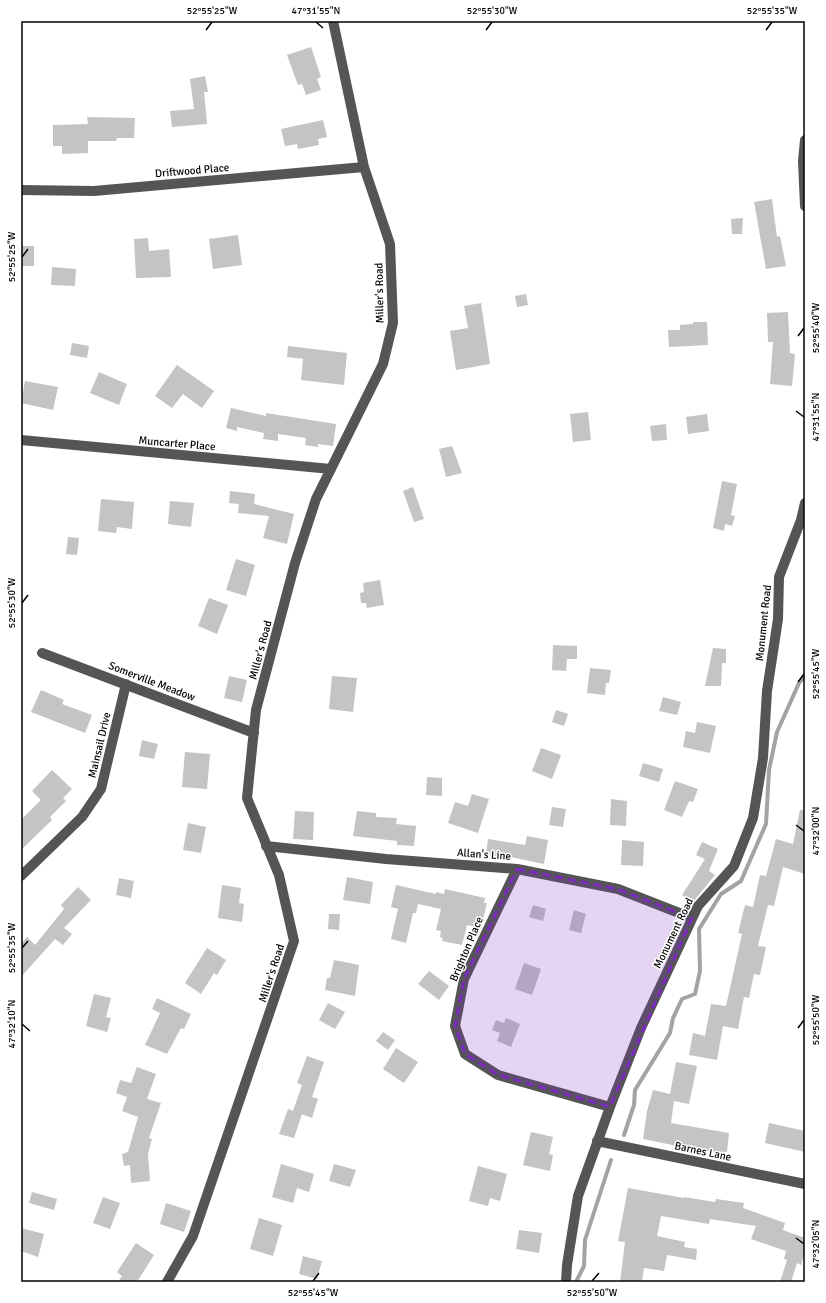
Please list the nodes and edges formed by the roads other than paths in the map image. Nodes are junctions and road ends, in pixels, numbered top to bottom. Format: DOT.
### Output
graph roads {
  1 [pos="333,21"];
  2 [pos="805,140"];
  3 [pos="364,167"];
  4 [pos="21,190"];
  5 [pos="805,206"];
  6 [pos="21,440"];
  7 [pos="331,469"];
  8 [pos="805,503"];
  9 [pos="42,653"];
  10 [pos="126,684"];
  11 [pos="254,733"];
  12 [pos="266,846"];
  13 [pos="517,869"];
  14 [pos="21,876"];
  15 [pos="692,918"];
  16 [pos="610,1107"];
  17 [pos="597,1141"];
  18 [pos="805,1184"];
  19 [pos="167,1282"];
  20 [pos="566,1282"];
  1 -- 3 [label="street, Miller's Road"];
  2 -- 5 [label="street"];
  3 -- 4 [label="street, Driftwood Place"];
  3 -- 7 [label="street, Miller's Road"];
  6 -- 7 [label="street, Muncarter Place"];
  7 -- 11 [label="street, Miller's Road"];
  8 -- 15 [label="street, Monument Road"];
  9 -- 10 [label="street, Somerville Meadow"];
  10 -- 11 [label="street, Somerville Meadow"];
  10 -- 14 [label="street, Mainsail Drive"];
  11 -- 12 [label="street, Miller's Road"];
  12 -- 13 [label="street, Allan's Line"];
  12 -- 19 [label="street, Miller's Road"];
  13 -- 15 [label="street, Allan's Line"];
  13 -- 16 [label="street, Brighton Place"];
  15 -- 16 [label="street, Monument Road"];
  16 -- 17 [label="street, Monument Road"];
  17 -- 18 [label="street, Barnes Lane"];
  17 -- 20 [label="street, Monument Road"];
}
